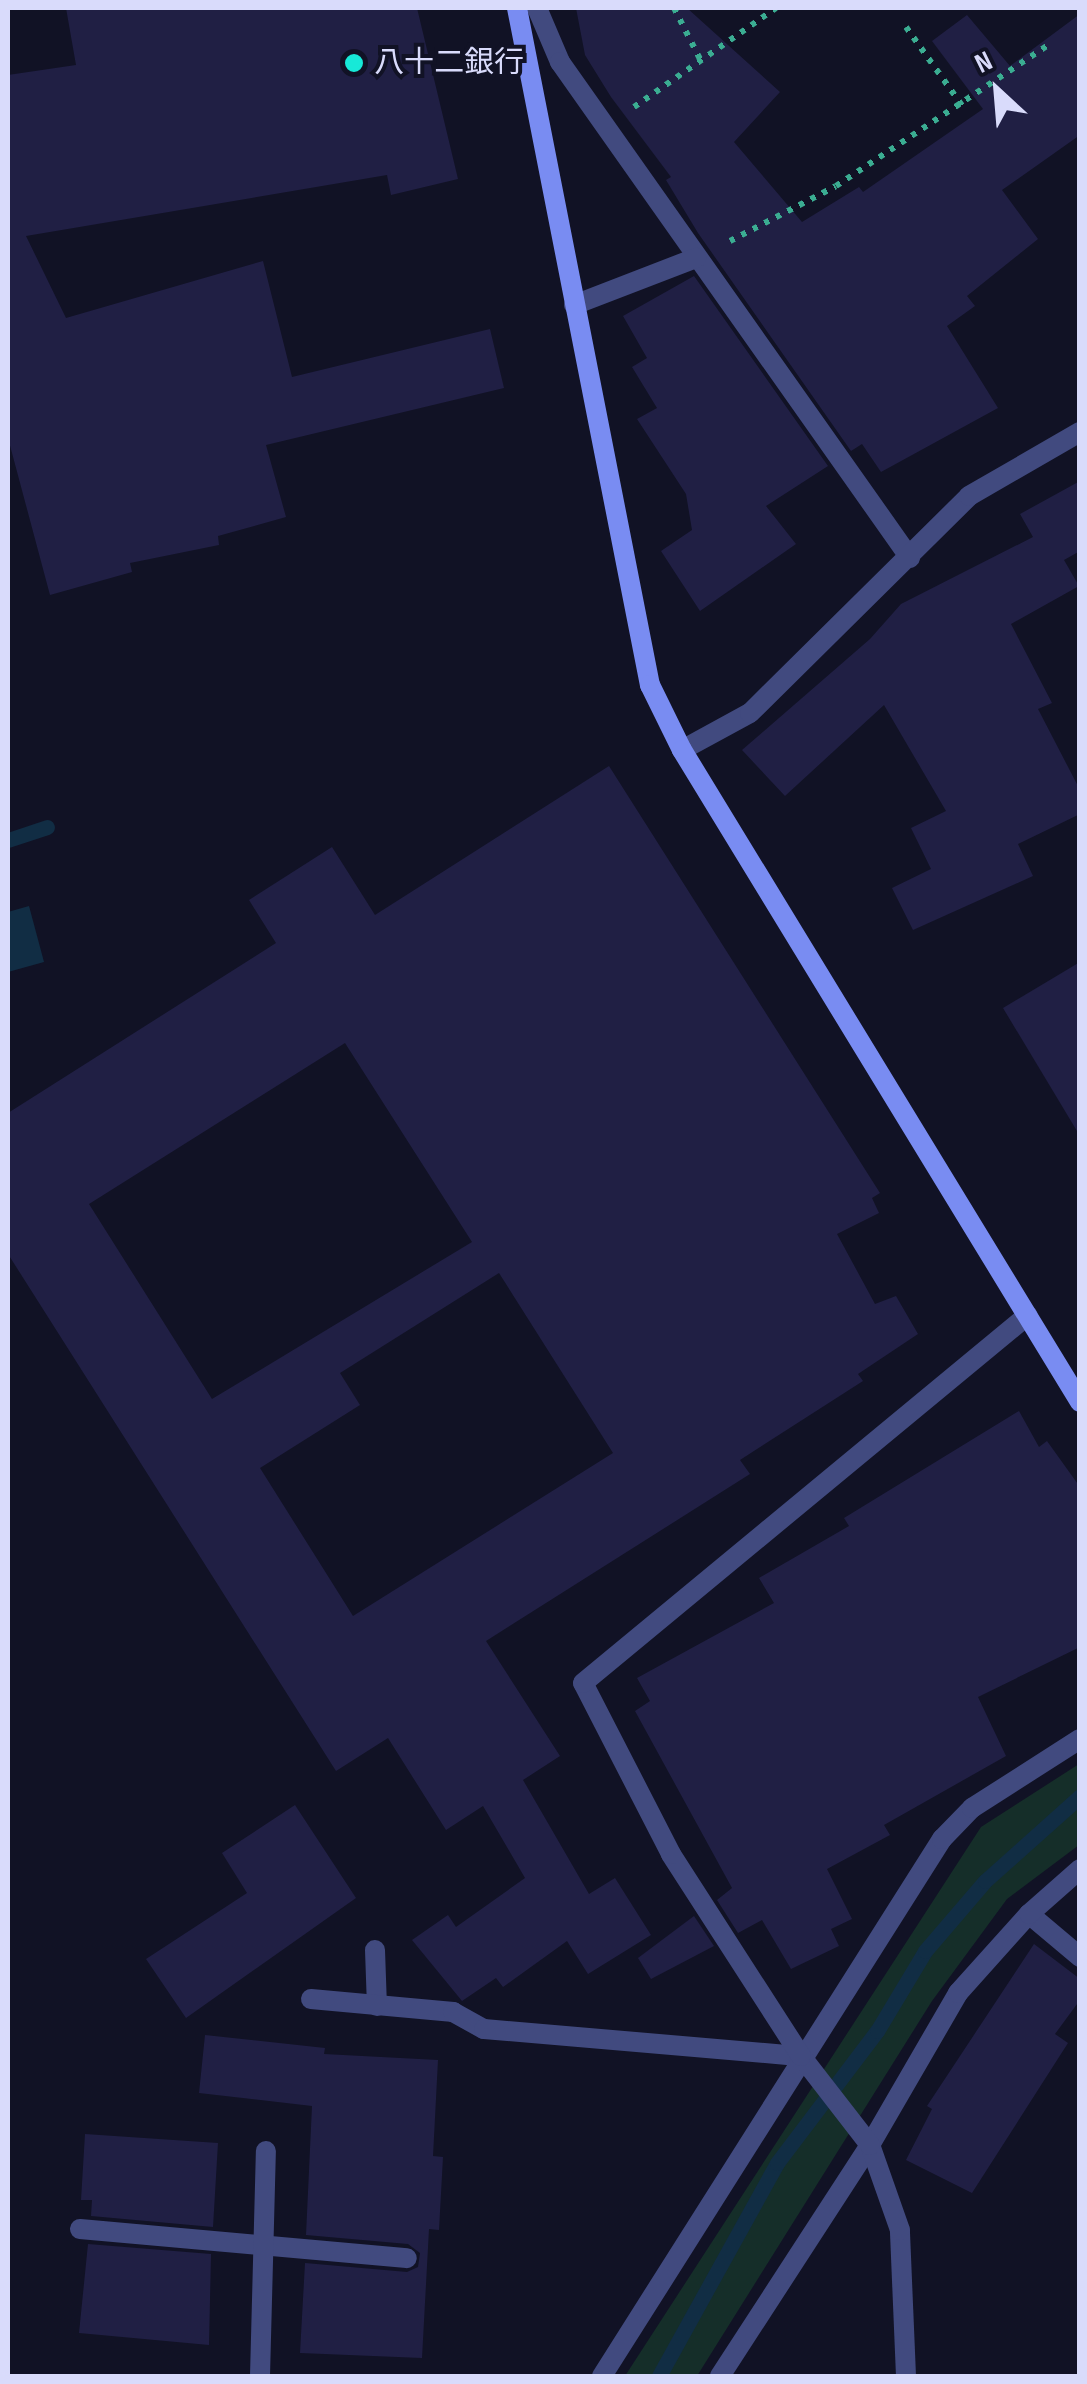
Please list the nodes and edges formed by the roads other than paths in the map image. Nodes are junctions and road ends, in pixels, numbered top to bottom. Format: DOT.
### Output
graph roads {
  1 [pos="516,8"];
  2 [pos="538,8"];
  3 [pos="696,258"];
  4 [pos="574,305"];
  5 [pos="1080,432"];
  6 [pos="910,558"];
  7 [pos="682,750"];
  8 [pos="1028,1315"];
  9 [pos="1080,1402"];
  10 [pos="1080,1739"];
  11 [pos="1080,1869"];
  12 [pos="1028,1914"];
  13 [pos="375,1950"];
  14 [pos="1080,1956"];
  15 [pos="311,2000"];
  16 [pos="377,2006"];
  17 [pos="804,2060"];
  18 [pos="864,2137"];
  19 [pos="266,2151"];
  20 [pos="80,2229"];
  21 [pos="266,2246"];
  22 [pos="408,2258"];
  23 [pos="260,2376"];
  24 [pos="602,2376"];
  25 [pos="720,2376"];
  26 [pos="906,2376"];
  1 -- 4 [label="street"];
  2 -- 3 [label="street"];
  3 -- 4 [label="street"];
  3 -- 6 [label="street"];
  4 -- 7 [label="street"];
  5 -- 6 [label="street"];
  6 -- 7 [label="street"];
  7 -- 8 [label="street"];
  8 -- 9 [label="street"];
  8 -- 17 [label="street"];
  10 -- 17 [label="street"];
  11 -- 12 [label="street"];
  12 -- 14 [label="street"];
  12 -- 18 [label="street"];
  13 -- 16 [label="street"];
  15 -- 16 [label="street"];
  16 -- 17 [label="street"];
  17 -- 18 [label="street"];
  17 -- 24 [label="street"];
  18 -- 25 [label="street"];
  18 -- 26 [label="street"];
  19 -- 21 [label="street"];
  20 -- 21 [label="street"];
  21 -- 22 [label="street"];
  21 -- 23 [label="street"];
}
